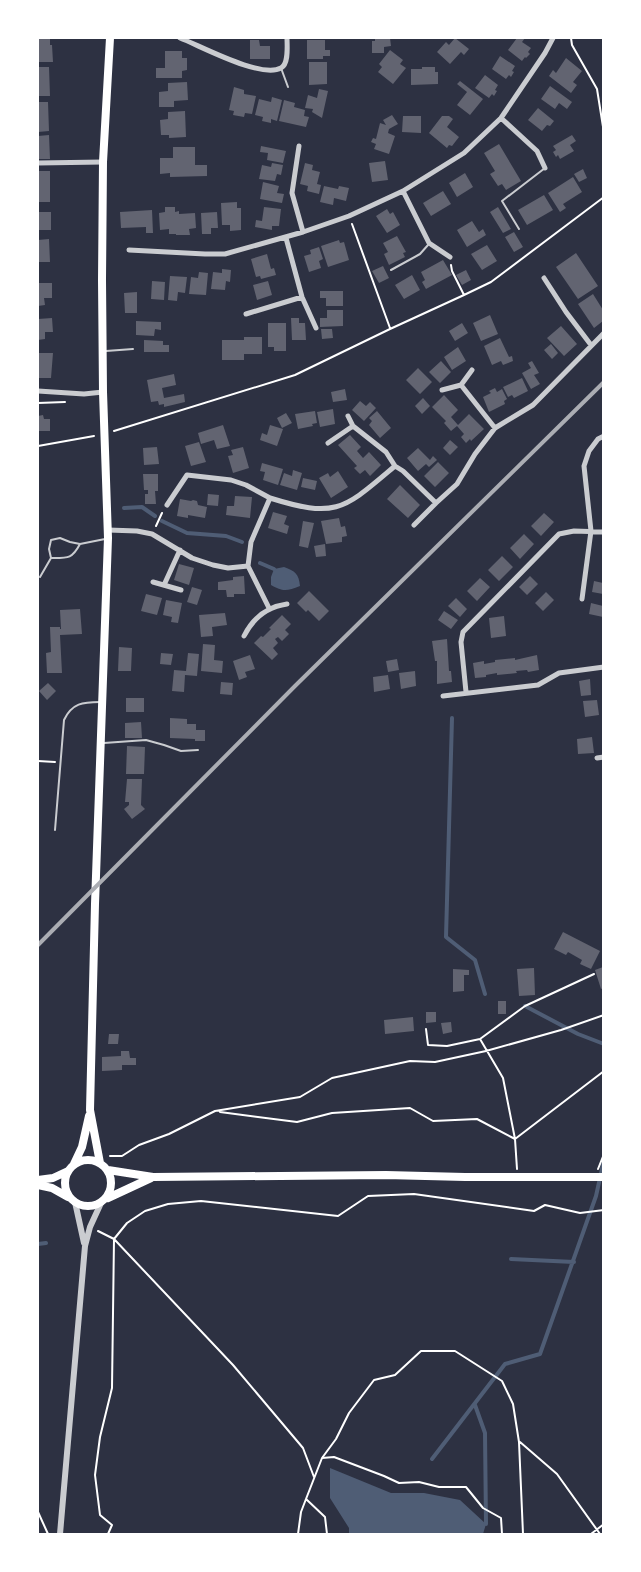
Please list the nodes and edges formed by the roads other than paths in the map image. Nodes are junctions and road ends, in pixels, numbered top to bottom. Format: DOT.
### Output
graph roads {
  1 [pos="110,38"];
  2 [pos="180,38"];
  3 [pos="287,38"];
  4 [pos="553,38"];
  5 [pos="281,68"];
  6 [pos="288,87"];
  7 [pos="501,117"];
  8 [pos="298,146"];
  9 [pos="103,162"];
  10 [pos="38,163"];
  11 [pos="545,168"];
  12 [pos="402,190"];
  13 [pos="519,229"];
  14 [pos="303,232"];
  15 [pos="286,238"];
  16 [pos="429,243"];
  17 [pos="129,250"];
  18 [pos="450,257"];
  19 [pos="391,270"];
  20 [pos="544,278"];
  21 [pos="302,297"];
  22 [pos="246,314"];
  23 [pos="316,328"];
  24 [pos="603,333"];
  25 [pos="591,345"];
  26 [pos="133,349"];
  27 [pos="103,351"];
  28 [pos="472,370"];
  29 [pos="461,385"];
  30 [pos="442,390"];
  31 [pos="38,391"];
  32 [pos="103,392"];
  33 [pos="348,416"];
  34 [pos="353,426"];
  35 [pos="495,428"];
  36 [pos="603,436"];
  37 [pos="328,443"];
  38 [pos="395,466"];
  39 [pos="270,498"];
  40 [pos="436,502"];
  41 [pos="166,505"];
  42 [pos="414,525"];
  43 [pos="591,531"];
  44 [pos="603,532"];
  45 [pos="108,534"];
  46 [pos="80,544"];
  47 [pos="180,550"];
  48 [pos="51,558"];
  49 [pos="248,566"];
  50 [pos="40,578"];
  51 [pos="153,582"];
  52 [pos="164,585"];
  53 [pos="181,590"];
  54 [pos="582,599"];
  55 [pos="287,604"];
  56 [pos="269,608"];
  57 [pos="244,636"];
  58 [pos="603,667"];
  59 [pos="466,692"];
  60 [pos="443,696"];
  61 [pos="103,702"];
  62 [pos="101,743"];
  63 [pos="198,750"];
  64 [pos="56,830"];
  65 [pos="90,1110"];
  66 [pos="99,1160"];
  67 [pos="71,1168"];
  68 [pos="108,1170"];
  69 [pos="153,1177"];
  70 [pos="598,1177"];
  71 [pos="38,1180"];
  72 [pos="38,1185"];
  73 [pos="72,1200"];
  74 [pos="103,1201"];
  75 [pos="85,1246"];
  76 [pos="60,1534"];
  1 -- 9 [label="main road"];
  2 -- 5 [label="street"];
  3 -- 5 [label="street"];
  4 -- 7 [label="street"];
  5 -- 6 [label="lane"];
  7 -- 11 [label="street"];
  7 -- 12 [label="street"];
  8 -- 14 [label="street"];
  9 -- 10 [label="street"];
  9 -- 27 [label="main road"];
  11 -- 13 [label="lane"];
  12 -- 14 [label="street"];
  12 -- 16 [label="street"];
  14 -- 15 [label="street"];
  15 -- 17 [label="street"];
  15 -- 21 [label="street"];
  16 -- 18 [label="street"];
  16 -- 19 [label="lane"];
  20 -- 25 [label="street"];
  21 -- 22 [label="street"];
  21 -- 23 [label="street"];
  24 -- 25 [label="street"];
  25 -- 35 [label="street"];
  26 -- 27 [label="lane"];
  27 -- 32 [label="main road"];
  28 -- 29 [label="street"];
  29 -- 30 [label="street"];
  29 -- 35 [label="street"];
  31 -- 32 [label="street"];
  32 -- 45 [label="main road"];
  33 -- 34 [label="street"];
  34 -- 37 [label="street"];
  34 -- 38 [label="street"];
  35 -- 40 [label="street"];
  36 -- 43 [label="street"];
  38 -- 39 [label="street"];
  38 -- 40 [label="street"];
  39 -- 41 [label="street"];
  39 -- 49 [label="street"];
  40 -- 42 [label="street"];
  43 -- 44 [label="street"];
  43 -- 54 [label="street"];
  43 -- 59 [label="street"];
  45 -- 46 [label="lane"];
  45 -- 47 [label="street"];
  45 -- 61 [label="main road"];
  46 -- 48 [label="lane"];
  46 -- 48 [label="lane"];
  47 -- 49 [label="street"];
  47 -- 52 [label="street"];
  48 -- 50 [label="lane"];
  49 -- 56 [label="street"];
  51 -- 52 [label="street"];
  52 -- 53 [label="street"];
  55 -- 56 [label="street"];
  56 -- 57 [label="street"];
  58 -- 59 [label="street"];
  59 -- 60 [label="street"];
  61 -- 62 [label="main road"];
  61 -- 64 [label="lane"];
  62 -- 63 [label="lane"];
  62 -- 65 [label="main road"];
  65 -- 66 [label="main road"];
  65 -- 67 [label="main road"];
  66 -- 67 [label="main road"];
  66 -- 68 [label="main road"];
  67 -- 71 [label="main road"];
  67 -- 73 [label="main road"];
  68 -- 69 [label="main road"];
  68 -- 74 [label="main road"];
  69 -- 70 [label="main road"];
  69 -- 74 [label="main road"];
  72 -- 73 [label="main road"];
  73 -- 74 [label="main road"];
  73 -- 75 [label="street"];
  74 -- 75 [label="street"];
  75 -- 76 [label="street"];
}
